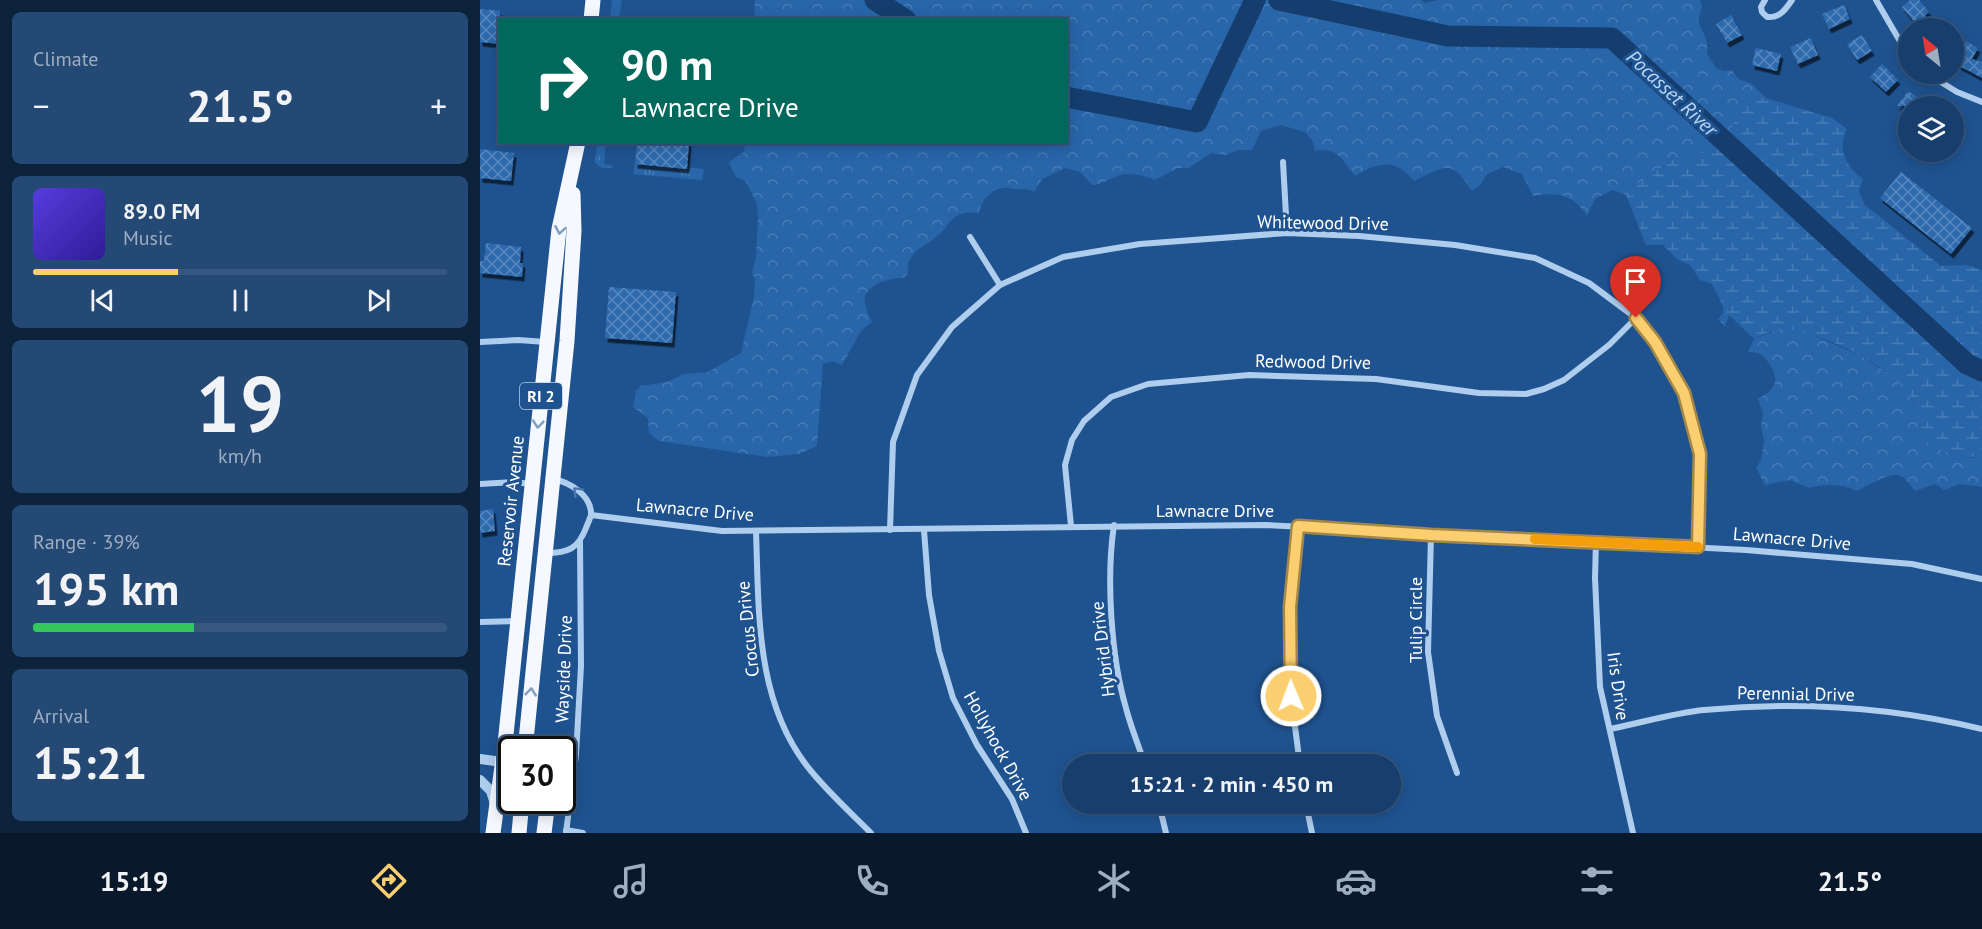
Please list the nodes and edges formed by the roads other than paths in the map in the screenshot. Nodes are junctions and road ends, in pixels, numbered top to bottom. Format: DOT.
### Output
graph roads {
  1 [pos="593,0"];
  2 [pos="1765,0"];
  3 [pos="1792,0"];
  4 [pos="1876,0"];
  5 [pos="591,18"];
  6 [pos="1898,38"];
  7 [pos="1944,84"];
  8 [pos="1982,102"];
  9 [pos="578,144"];
  10 [pos="1283,162"];
  11 [pos="573,173"];
  12 [pos="1287,233"];
  13 [pos="970,237"];
  14 [pos="1000,285"];
  15 [pos="1636,318"];
  16 [pos="480,342"];
  17 [pos="546,342"];
  18 [pos="553,479"];
  19 [pos="480,484"];
  20 [pos="532,484"];
  21 [pos="591,514"];
  22 [pos="1114,525"];
  23 [pos="1071,526"];
  24 [pos="1298,526"];
  25 [pos="924,530"];
  26 [pos="756,531"];
  27 [pos="890,531"];
  28 [pos="1431,535"];
  29 [pos="1596,541"];
  30 [pos="580,542"];
  31 [pos="1698,547"];
  32 [pos="546,553"];
  33 [pos="1982,579"];
  34 [pos="518,621"];
  35 [pos="480,622"];
  36 [pos="1610,729"];
  37 [pos="1982,729"];
  38 [pos="509,736"];
  39 [pos="526,736"];
  40 [pos="1141,754"];
  41 [pos="1299,754"];
  42 [pos="480,759"];
  43 [pos="498,762"];
  44 [pos="1457,773"];
  45 [pos="480,780"];
  46 [pos="498,800"];
  47 [pos="496,808"];
  48 [pos="521,814"];
  49 [pos="546,814"];
  50 [pos="1161,814"];
  51 [pos="1308,814"];
  52 [pos="566,831"];
  53 [pos="493,833"];
  54 [pos="519,833"];
  55 [pos="543,833"];
  56 [pos="583,833"];
  57 [pos="871,833"];
  58 [pos="1026,833"];
  59 [pos="1166,833"];
  60 [pos="1312,833"];
  61 [pos="1633,833"];
  1 -- 5 [label="main road"];
  2 -- 3 [label="street"];
  4 -- 6 [label="street"];
  7 -- 8 [label="street"];
  9 -- 11 [label="main road, Reservoir Avenue / RI 2"];
  10 -- 12 [label="street"];
  11 -- 17 [label="main road, Reservoir Avenue / RI 2, one-way"];
  11 -- 18 [label="main road, Reservoir Avenue / RI 2"];
  12 -- 14 [label="street, Whitewood Drive"];
  12 -- 15 [label="street, Whitewood Drive"];
  13 -- 14 [label="street"];
  14 -- 27 [label="street, Whitewood Drive"];
  15 -- 23 [label="street, Redwood Drive"];
  15 -- 31 [label="street, Whitewood Drive"];
  16 -- 17 [label="street"];
  17 -- 20 [label="main road, Reservoir Avenue / RI 2, one-way"];
  21 -- 18 [label="street, one-way"];
  18 -- 32 [label="main road, Reservoir Avenue / RI 2"];
  19 -- 20 [label="street"];
  20 -- 34 [label="main road, Reservoir Avenue / RI 2"];
  21 -- 26 [label="street, Lawnacre Drive"];
  21 -- 30 [label="street"];
  22 -- 23 [label="street, Lawnacre Drive"];
  22 -- 24 [label="street, Lawnacre Drive"];
  22 -- 40 [label="street, Hybrid Drive"];
  23 -- 25 [label="street, Lawnacre Drive"];
  24 -- 28 [label="street, Lawnacre Drive"];
  24 -- 41 [label="street"];
  25 -- 27 [label="street, Lawnacre Drive"];
  25 -- 58 [label="street, Hollyhock Drive"];
  26 -- 27 [label="street, Lawnacre Drive"];
  26 -- 57 [label="street, Crocus Drive"];
  28 -- 29 [label="street, Lawnacre Drive"];
  28 -- 44 [label="street, Tulip Circle"];
  29 -- 31 [label="street, Lawnacre Drive"];
  29 -- 36 [label="street, Iris Drive"];
  30 -- 32 [label="street"];
  30 -- 52 [label="street, Wayside Drive"];
  31 -- 33 [label="street, Lawnacre Drive"];
  39 -- 32 [label="main road, Reservoir Avenue / RI 2, one-way"];
  34 -- 35 [label="street"];
  34 -- 38 [label="main road, Reservoir Avenue / RI 2"];
  36 -- 37 [label="street, Perennial Drive"];
  36 -- 61 [label="street, Iris Drive"];
  42 -- 43 [label="street"];
  45 -- 47 [label="street"];
  46 -- 47 [label="main road, Reservoir Avenue / RI 2"];
  47 -- 53 [label="main road, Reservoir Avenue / RI 2"];
  48 -- 54 [label="main road"];
  49 -- 55 [label="main road"];
  50 -- 59 [label="street"];
  51 -- 60 [label="street"];
  52 -- 56 [label="street"];
}
